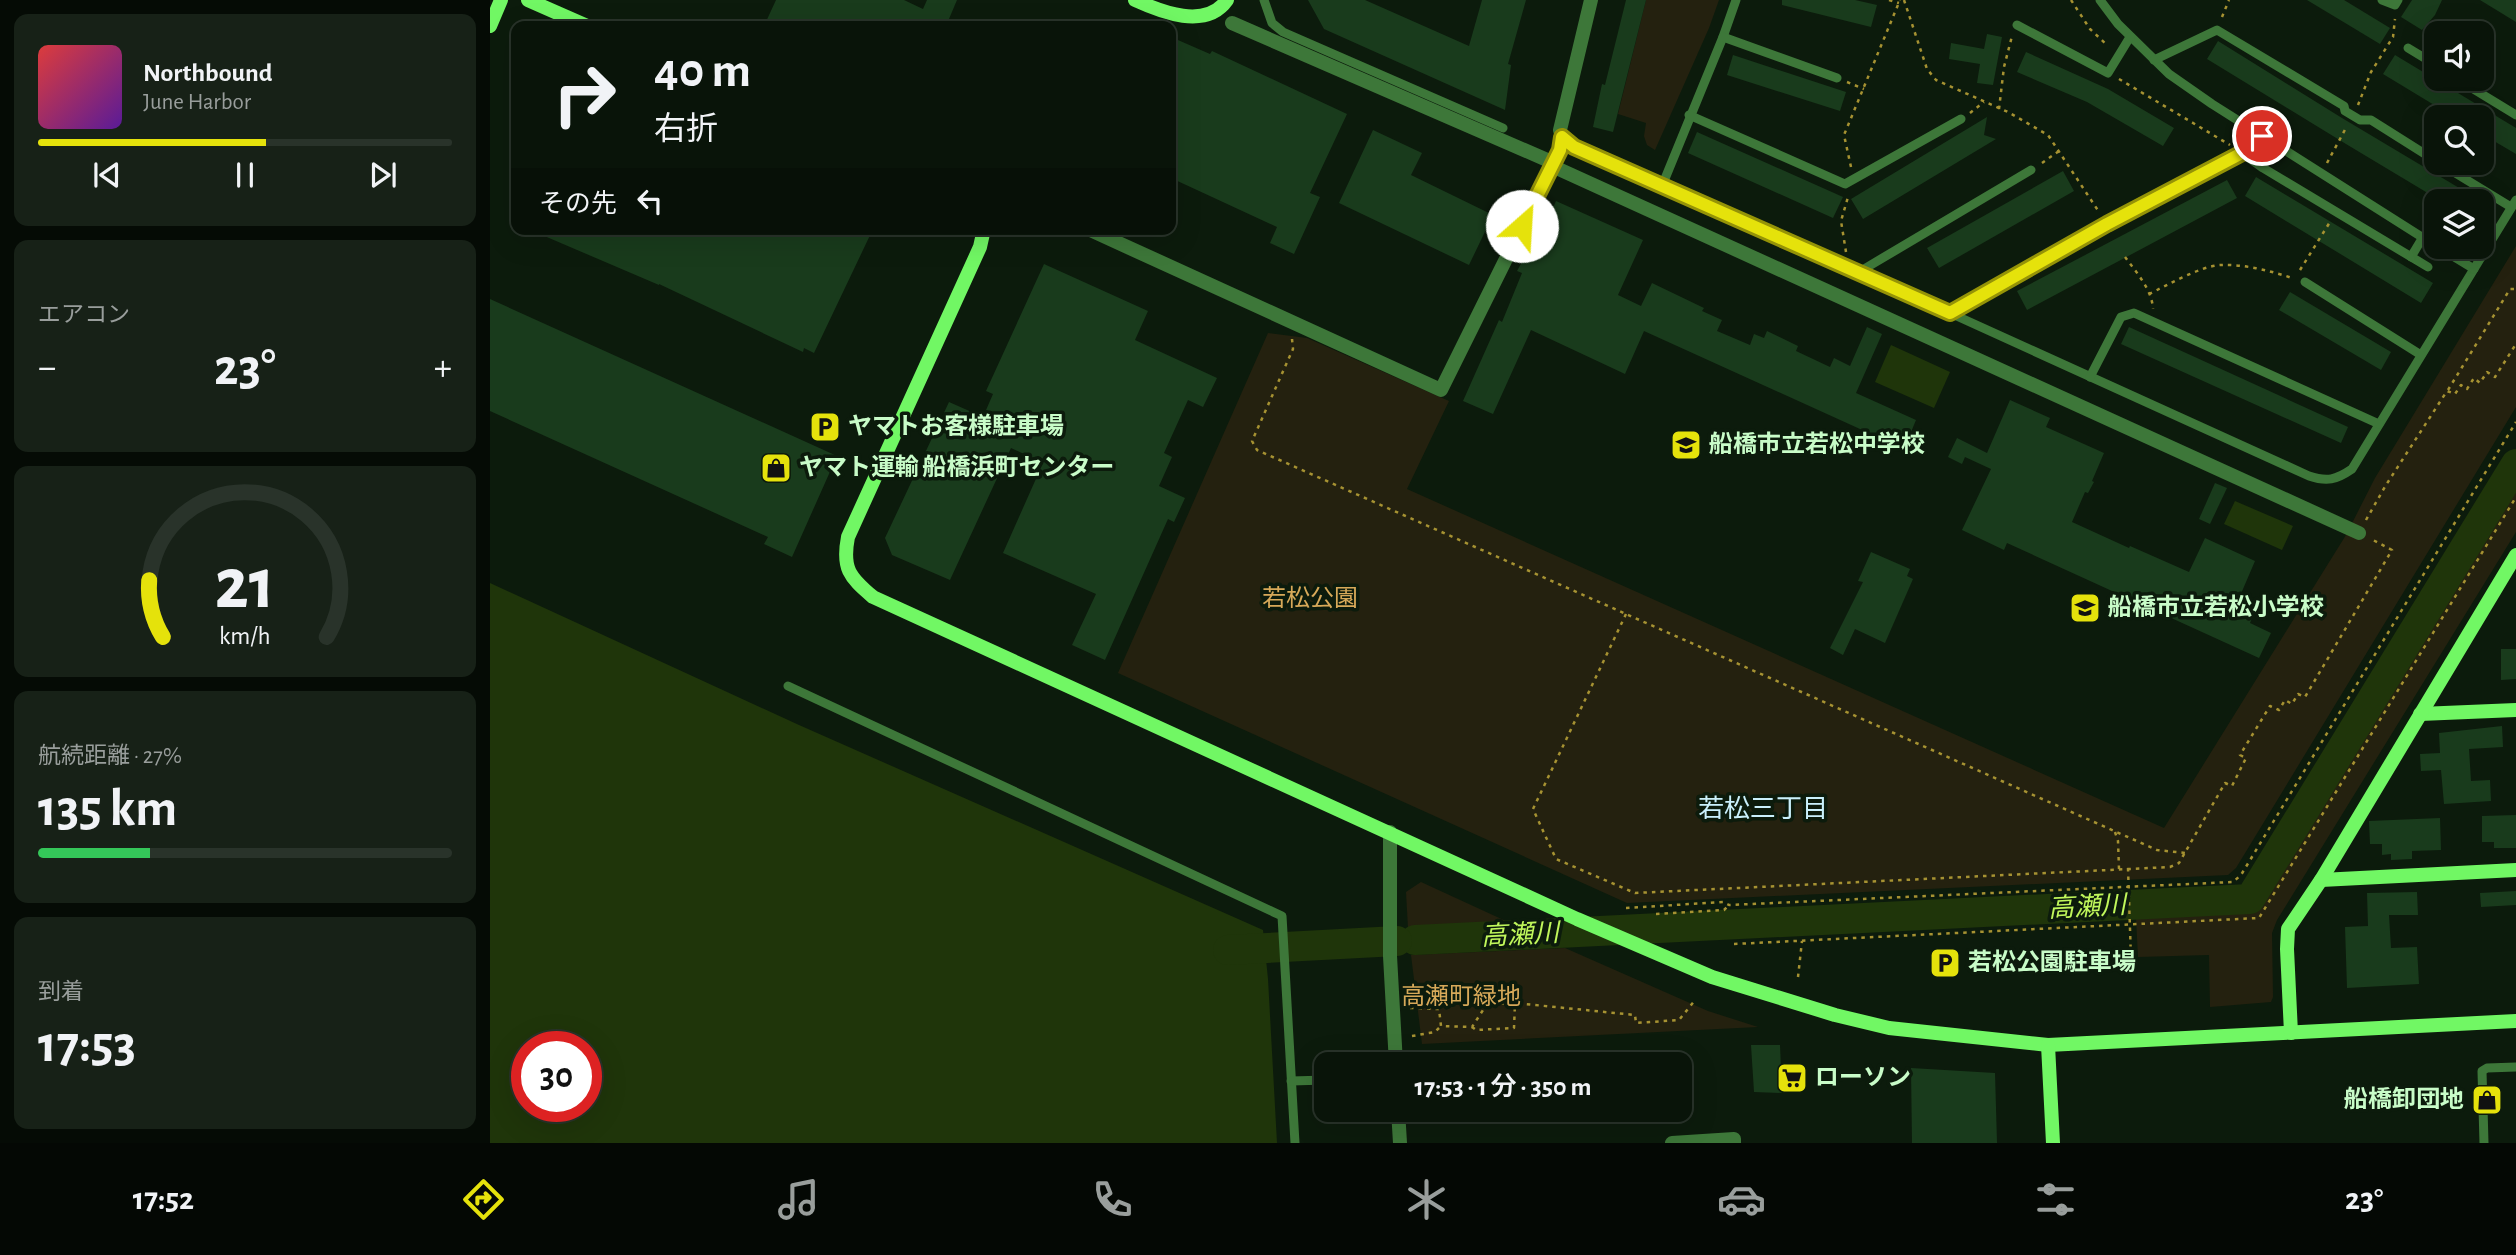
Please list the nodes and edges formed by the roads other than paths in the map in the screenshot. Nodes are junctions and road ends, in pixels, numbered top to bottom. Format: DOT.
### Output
graph roads {
  1 [pos="501,0"];
  2 [pos="528,0"];
  3 [pos="1135,0"];
  4 [pos="1227,0"];
  5 [pos="1264,0"];
  6 [pos="1591,0"];
  7 [pos="1736,0"];
  8 [pos="2100,0"];
  9 [pos="2382,0"];
  10 [pos="2396,3"];
  11 [pos="576,21"];
  12 [pos="1232,23"];
  13 [pos="2017,25"];
  14 [pos="490,26"];
  15 [pos="1723,37"];
  16 [pos="2130,37"];
  17 [pos="2408,48"];
  18 [pos="2424,58"];
  19 [pos="2154,60"];
  20 [pos="1837,78"];
  21 [pos="2477,91"];
  22 [pos="1689,115"];
  23 [pos="2516,115"];
  24 [pos="1961,119"];
  25 [pos="1503,128"];
  26 [pos="2262,136"];
  27 [pos="1562,137"];
  28 [pos="2242,153"];
  29 [pos="2424,153"];
  30 [pos="1553,164"];
  31 [pos="2031,170"];
  32 [pos="2462,175"];
  33 [pos="1662,186"];
  34 [pos="2514,203"];
  35 [pos="983,235"];
  36 [pos="1101,235"];
  37 [pos="2423,237"];
  38 [pos="2411,257"];
  39 [pos="2458,259"];
  40 [pos="2428,267"];
  41 [pos="2474,269"];
  42 [pos="1854,270"];
  43 [pos="2305,282"];
  44 [pos="1950,313"];
  45 [pos="2421,355"];
  46 [pos="2090,377"];
  47 [pos="2379,424"];
  48 [pos="2359,533"];
  49 [pos="2516,555"];
  50 [pos="789,686"];
  51 [pos="2516,710"];
  52 [pos="2420,714"];
  53 [pos="1390,832"];
  54 [pos="2516,870"];
  55 [pos="2321,880"];
  56 [pos="2516,1021"];
  57 [pos="2291,1032"];
  58 [pos="2048,1045"];
  59 [pos="1395,1052"];
  60 [pos="2516,1067"];
  61 [pos="1314,1081"];
  62 [pos="1291,1082"];
  63 [pos="1398,1122"];
  64 [pos="1295,1143"];
  65 [pos="1399,1143"];
  66 [pos="1672,1143"];
  67 [pos="1734,1143"];
  68 [pos="2053,1143"];
  69 [pos="2484,1143"];
  1 -- 14 [label="street"];
  2 -- 11 [label="street"];
  3 -- 4 [label="street"];
  5 -- 25 [label="lane"];
  6 -- 27 [label="street"];
  7 -- 15 [label="lane"];
  8 -- 16 [label="lane"];
  9 -- 10 [label="lane"];
  12 -- 30 [label="street"];
  13 -- 16 [label="lane"];
  15 -- 20 [label="lane"];
  15 -- 22 [label="lane"];
  16 -- 19 [label="lane"];
  17 -- 18 [label="lane"];
  19 -- 26 [label="lane"];
  19 -- 29 [label="lane"];
  21 -- 23 [label="lane"];
  22 -- 24 [label="lane"];
  22 -- 33 [label="lane"];
  26 -- 28 [label="lane"];
  26 -- 37 [label="lane"];
  27 -- 30 [label="street"];
  27 -- 33 [label="street"];
  28 -- 38 [label="lane"];
  28 -- 44 [label="lane"];
  30 -- 36 [label="street"];
  30 -- 48 [label="street"];
  31 -- 42 [label="lane"];
  32 -- 34 [label="lane"];
  33 -- 42 [label="lane"];
  34 -- 41 [label="lane"];
  35 -- 53 [label="street"];
  37 -- 38 [label="lane"];
  38 -- 40 [label="lane"];
  39 -- 41 [label="lane"];
  41 -- 45 [label="lane"];
  42 -- 44 [label="lane"];
  43 -- 45 [label="lane"];
  44 -- 46 [label="lane"];
  45 -- 47 [label="lane"];
  46 -- 47 [label="lane"];
  46 -- 47 [label="lane"];
  49 -- 52 [label="street"];
  50 -- 62 [label="lane"];
  51 -- 52 [label="street"];
  52 -- 55 [label="street"];
  53 -- 58 [label="street"];
  53 -- 59 [label="street"];
  54 -- 55 [label="street"];
  55 -- 57 [label="street"];
  56 -- 57 [label="street"];
  57 -- 58 [label="street"];
  58 -- 68 [label="street"];
  60 -- 69 [label="lane"];
  61 -- 62 [label="lane"];
  62 -- 64 [label="lane"];
  63 -- 65 [label="street"];
  66 -- 67 [label="street"];
}
